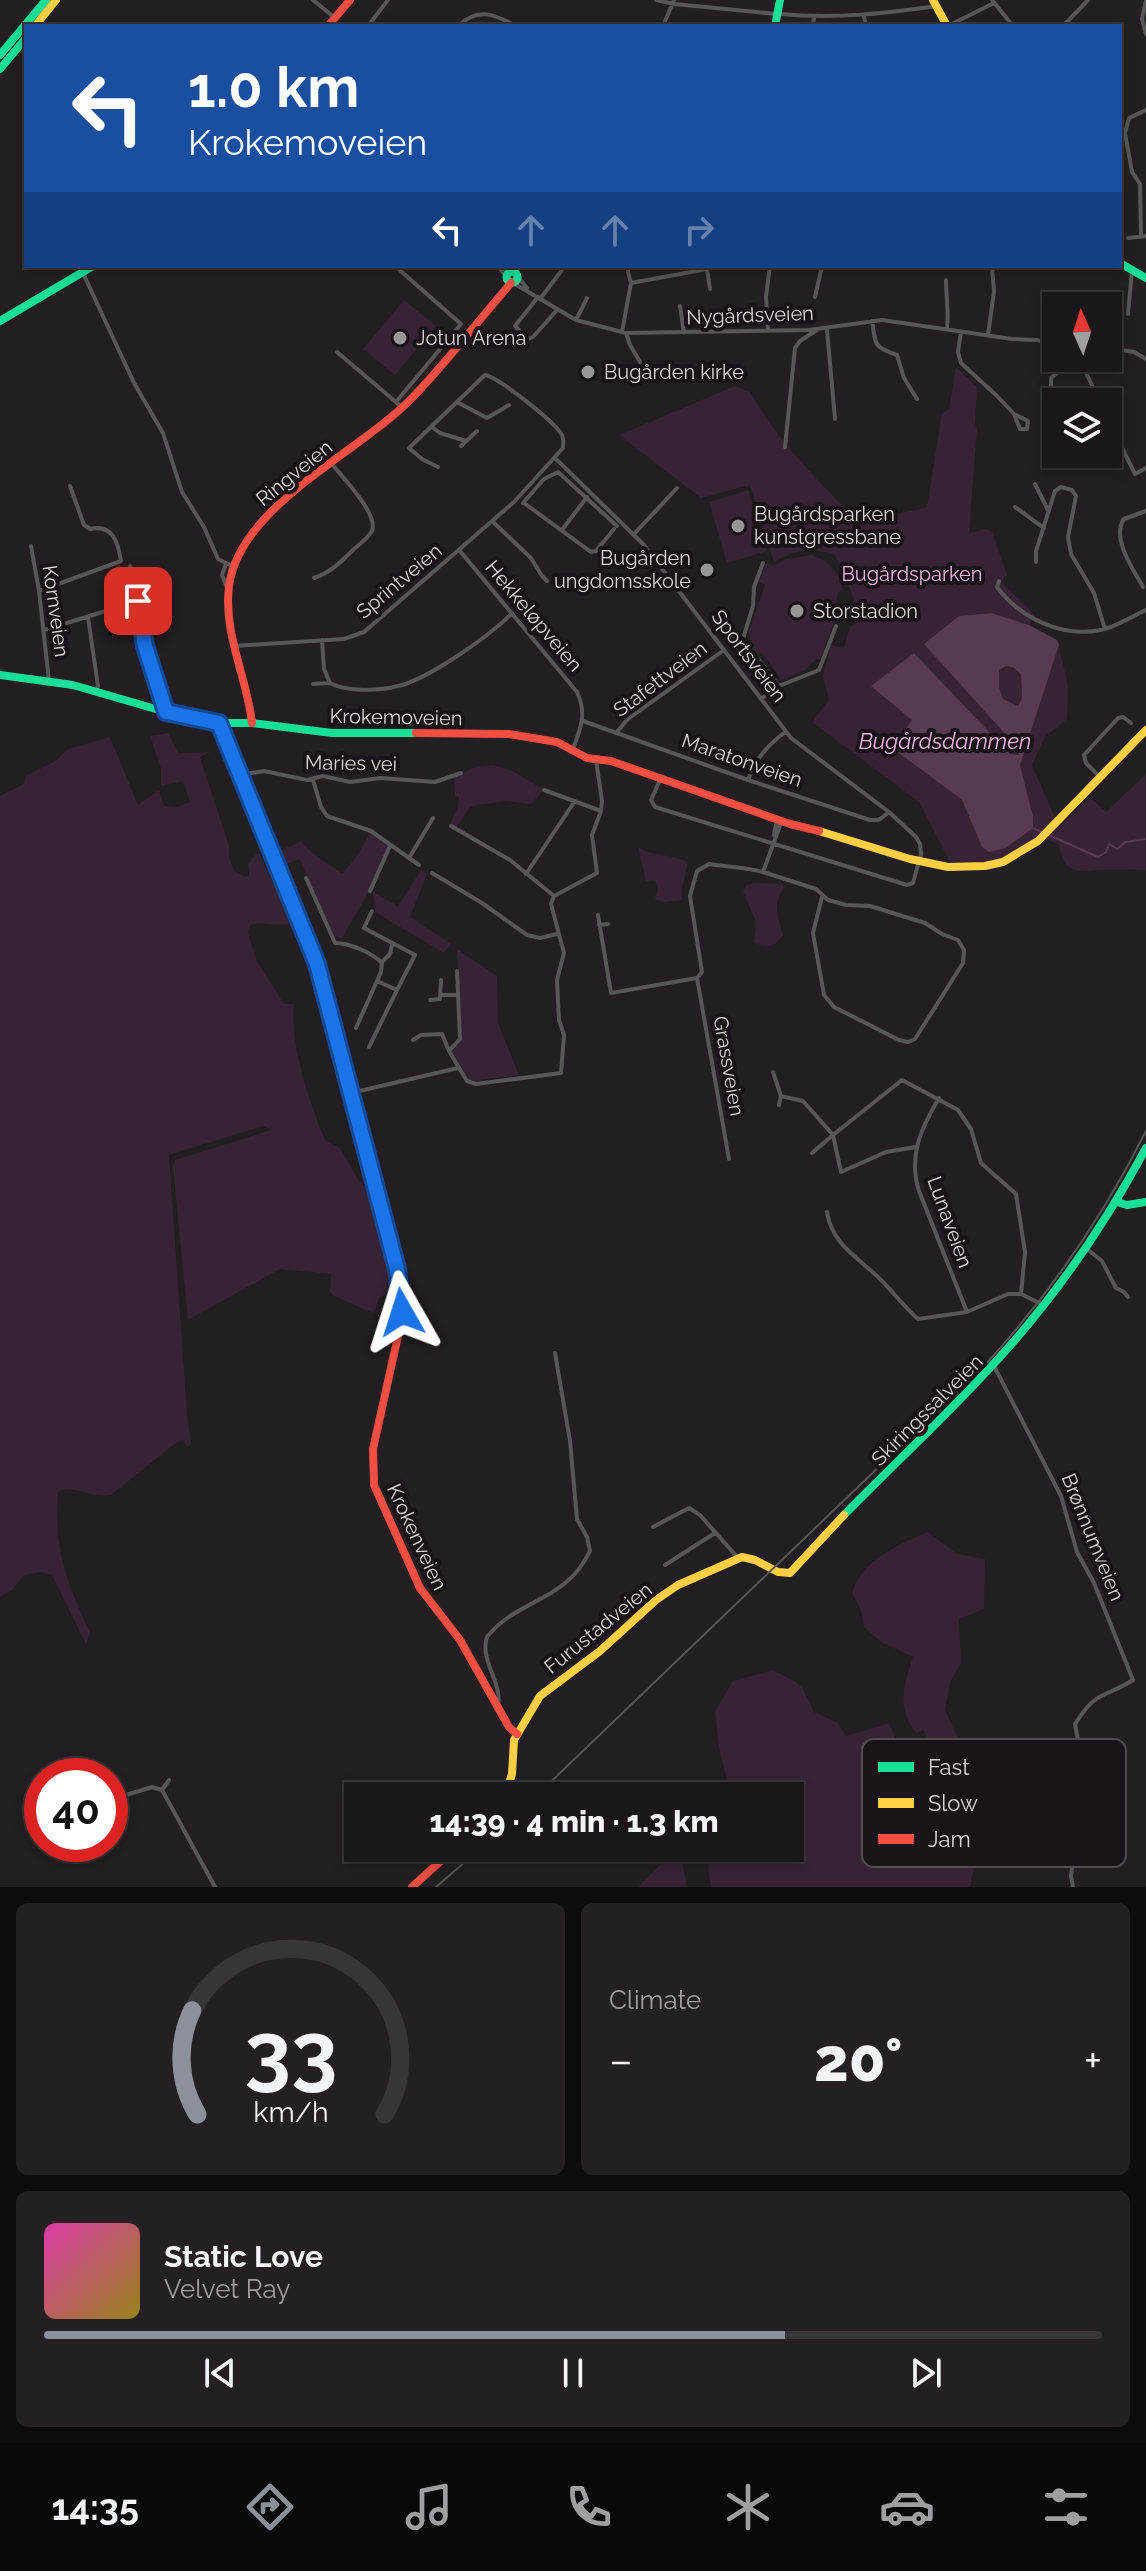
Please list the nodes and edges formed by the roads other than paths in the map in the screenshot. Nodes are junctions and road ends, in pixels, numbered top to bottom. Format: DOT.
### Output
graph roads {
  1 [pos="46,0"];
  2 [pos="56,0"];
  3 [pos="313,0"];
  4 [pos="350,0"];
  5 [pos="388,0"];
  6 [pos="656,0"];
  7 [pos="780,0"];
  8 [pos="1088,0"];
  9 [pos="993,1"];
  10 [pos="1143,1"];
  11 [pos="674,2"];
  12 [pos="935,3"];
  13 [pos="777,14"];
  14 [pos="814,17"];
  15 [pos="864,17"];
  16 [pos="332,22"];
  17 [pos="26,24"];
  18 [pos="37,24"];
  19 [pos="370,24"];
  20 [pos="461,24"];
  21 [pos="513,24"];
  22 [pos="664,24"];
  23 [pos="775,24"];
  24 [pos="813,24"];
  25 [pos="866,24"];
  26 [pos="947,24"];
  27 [pos="952,24"];
  28 [pos="1011,24"];
  29 [pos="1066,24"];
  30 [pos="24,26"];
  31 [pos="1146,34"];
  32 [pos="24,40"];
  33 [pos="0,55"];
  34 [pos="0,69"];
  35 [pos="1146,110"];
  36 [pos="1141,203"];
  37 [pos="1146,207"];
  38 [pos="1144,237"];
  39 [pos="1128,238"];
  40 [pos="1122,264"];
  41 [pos="90,268"];
  42 [pos="397,268"];
  43 [pos="563,268"];
  44 [pos="629,268"];
  45 [pos="770,268"];
  46 [pos="822,268"];
  47 [pos="992,268"];
  48 [pos="1132,271"];
  49 [pos="83,273"];
  50 [pos="514,275"];
  51 [pos="1146,278"];
  52 [pos="946,280"];
  53 [pos="631,283"];
  54 [pos="710,289"];
  55 [pos="815,297"];
  56 [pos="539,298"];
  57 [pos="587,298"];
  58 [pos="680,306"];
  59 [pos="557,310"];
  60 [pos="1128,314"];
  61 [pos="576,320"];
  62 [pos="0,321"];
  63 [pos="872,321"];
  64 [pos="827,329"];
  65 [pos="946,329"];
  66 [pos="817,330"];
  67 [pos="768,331"];
  68 [pos="961,332"];
  69 [pos="624,333"];
  70 [pos="684,333"];
  71 [pos="988,335"];
  72 [pos="1042,342"];
  73 [pos="1122,350"];
  74 [pos="337,352"];
  75 [pos="1146,359"];
  76 [pos="649,377"];
  77 [pos="917,399"];
  78 [pos="457,402"];
  79 [pos="399,404"];
  80 [pos="509,405"];
  81 [pos="1014,414"];
  82 [pos="835,419"];
  83 [pos="432,427"];
  84 [pos="477,431"];
  85 [pos="447,436"];
  86 [pos="466,441"];
  87 [pos="785,447"];
  88 [pos="1122,448"];
  89 [pos="555,458"];
  90 [pos="331,463"];
  91 [pos="438,467"];
  92 [pos="1146,468"];
  93 [pos="1035,484"];
  94 [pos="70,486"];
  95 [pos="677,488"];
  96 [pos="589,495"];
  97 [pos="517,500"];
  98 [pos="523,503"];
  99 [pos="1015,507"];
  100 [pos="1049,511"];
  101 [pos="1146,511"];
  102 [pos="493,522"];
  103 [pos="1044,528"];
  104 [pos="562,530"];
  105 [pos="634,534"];
  106 [pos="31,546"];
  107 [pos="460,551"];
  108 [pos="1036,562"];
  109 [pos="763,563"];
  110 [pos="130,566"];
  111 [pos="230,566"];
  112 [pos="314,578"];
  113 [pos="547,581"];
  114 [pos="999,581"];
  115 [pos="1143,587"];
  116 [pos="39,591"];
  117 [pos="138,601"];
  118 [pos="1146,610"];
  119 [pos="512,613"];
  120 [pos="88,617"];
  121 [pos="836,626"];
  122 [pos="1105,629"];
  123 [pos="44,630"];
  124 [pos="322,640"];
  125 [pos="234,646"];
  126 [pos="724,650"];
  127 [pos="0,675"];
  128 [pos="49,681"];
  129 [pos="330,683"];
  130 [pos="313,684"];
  131 [pos="779,686"];
  132 [pos="96,691"];
  133 [pos="761,699"];
  134 [pos="166,712"];
  135 [pos="583,721"];
  136 [pos="219,723"];
  137 [pos="252,723"];
  138 [pos="1131,723"];
  139 [pos="1146,730"];
  140 [pos="785,732"];
  141 [pos="616,733"];
  142 [pos="573,749"];
  143 [pos="596,760"];
  144 [pos="461,773"];
  145 [pos="239,775"];
  146 [pos="1101,778"];
  147 [pos="313,780"];
  148 [pos="660,780"];
  149 [pos="748,780"];
  150 [pos="544,790"];
  151 [pos="575,801"];
  152 [pos="601,811"];
  153 [pos="889,812"];
  154 [pos="433,818"];
  155 [pos="779,819"];
  156 [pos="451,826"];
  157 [pos="772,844"];
  158 [pos="390,846"];
  159 [pos="409,858"];
  160 [pos="919,862"];
  161 [pos="419,865"];
  162 [pos="763,872"];
  163 [pos="432,873"];
  164 [pos="526,874"];
  165 [pos="306,878"];
  166 [pos="370,891"];
  167 [pos="554,896"];
  168 [pos="822,897"];
  169 [pos="372,911"];
  170 [pos="598,915"];
  171 [pos="608,924"];
  172 [pos="599,925"];
  173 [pos="558,934"];
  174 [pos="392,944"];
  175 [pos="382,962"];
  176 [pos="457,971"];
  177 [pos="697,978"];
  178 [pos="441,980"];
  179 [pos="377,981"];
  180 [pos="397,990"];
  181 [pos="442,995"];
  182 [pos="457,995"];
  183 [pos="430,1000"];
  184 [pos="356,1028"];
  185 [pos="413,1040"];
  186 [pos="369,1047"];
  187 [pos="449,1051"];
  188 [pos="458,1068"];
  189 [pos="773,1072"];
  190 [pos="351,1093"];
  191 [pos="781,1096"];
  192 [pos="939,1098"];
  193 [pos="779,1105"];
  194 [pos="833,1135"];
  195 [pos="916,1147"];
  196 [pos="1146,1148"];
  197 [pos="812,1153"];
  198 [pos="729,1159"];
  199 [pos="1117,1202"];
  200 [pos="1146,1202"];
  201 [pos="827,1212"];
  202 [pos="1087,1249"];
  203 [pos="1021,1294"];
  204 [pos="1128,1297"];
  205 [pos="1045,1306"];
  206 [pos="967,1312"];
  207 [pos="555,1353"];
  208 [pos="994,1366"];
  209 [pos="653,1527"];
  210 [pos="715,1533"];
  211 [pos="738,1558"];
  212 [pos="665,1565"];
  213 [pos="498,1706"];
  214 [pos="517,1734"];
  215 [pos="1078,1739"];
  216 [pos="169,1780"];
  217 [pos="509,1782"];
  218 [pos="162,1790"];
  219 [pos="128,1794"];
  220 [pos="440,1862"];
  221 [pos="1072,1867"];
  222 [pos="215,1887"];
  223 [pos="412,1887"];
  224 [pos="1073,1887"];
  1 -- 17 [label="main road"];
  2 -- 18 [label="main road"];
  3 -- 16 [label="street"];
  4 -- 16 [label="main road"];
  5 -- 19 [label="street"];
  6 -- 11 [label="street"];
  7 -- 13 [label="main road"];
  8 -- 29 [label="street"];
  9 -- 27 [label="street"];
  9 -- 28 [label="street"];
  10 -- 31 [label="street"];
  11 -- 13 [label="street"];
  11 -- 22 [label="street"];
  12 -- 15 [label="street"];
  12 -- 26 [label="main road"];
  13 -- 14 [label="street"];
  13 -- 23 [label="main road"];
  14 -- 15 [label="street"];
  14 -- 24 [label="street"];
  15 -- 25 [label="street"];
  20 -- 21 [label="street"];
  30 -- 33 [label="main road"];
  32 -- 34 [label="main road"];
  35 -- 36 [label="street"];
  36 -- 37 [label="street"];
  36 -- 38 [label="street"];
  38 -- 39 [label="street"];
  40 -- 48 [label="main road"];
  41 -- 49 [label="main road"];
  42 -- 79 [label="street"];
  43 -- 56 [label="street"];
  44 -- 53 [label="street"];
  45 -- 67 [label="street"];
  46 -- 55 [label="street"];
  47 -- 71 [label="street"];
  48 -- 51 [label="main road"];
  48 -- 60 [label="street"];
  49 -- 62 [label="main road"];
  49 -- 111 [label="street"];
  50 -- 56 [label="street, Nygårdsveien"];
  50 -- 79 [label="main road, Ringveien"];
  52 -- 65 [label="street"];
  53 -- 54 [label="street"];
  53 -- 69 [label="street"];
  56 -- 59 [label="street, Nygårdsveien"];
  56 -- 59 [label="street"];
  57 -- 61 [label="street"];
  58 -- 70 [label="street"];
  59 -- 61 [label="street, Nygårdsveien"];
  61 -- 69 [label="street, Nygårdsveien"];
  63 -- 64 [label="street, Nygårdsveien"];
  63 -- 65 [label="street, Nygårdsveien"];
  63 -- 77 [label="street"];
  64 -- 66 [label="street, Nygårdsveien"];
  64 -- 82 [label="street"];
  65 -- 68 [label="street, Nygårdsveien"];
  66 -- 67 [label="street, Nygårdsveien"];
  66 -- 87 [label="street"];
  67 -- 70 [label="street, Nygårdsveien"];
  68 -- 71 [label="street, Nygårdsveien"];
  68 -- 81 [label="street"];
  69 -- 70 [label="street, Nygårdsveien"];
  69 -- 76 [label="street"];
  71 -- 72 [label="street, Nygårdsveien"];
  73 -- 75 [label="street"];
  74 -- 79 [label="street"];
  78 -- 80 [label="street"];
  78 -- 83 [label="street"];
  78 -- 89 [label="street"];
  79 -- 90 [label="main road, Ringveien"];
  83 -- 85 [label="street"];
  83 -- 91 [label="street"];
  84 -- 86 [label="street"];
  85 -- 86 [label="street"];
  85 -- 86 [label="street"];
  88 -- 92 [label="street"];
  89 -- 96 [label="street, Sportsveien"];
  89 -- 97 [label="street, Sprintveien"];
  90 -- 111 [label="main road, Ringveien"];
  90 -- 112 [label="street"];
  93 -- 100 [label="street"];
  94 -- 116 [label="street"];
  95 -- 105 [label="street"];
  96 -- 98 [label="street"];
  96 -- 104 [label="street"];
  96 -- 104 [label="street"];
  96 -- 105 [label="street, Sportsveien"];
  97 -- 98 [label="street"];
  97 -- 102 [label="street, Sprintveien"];
  98 -- 104 [label="street"];
  99 -- 103 [label="street"];
  100 -- 103 [label="street"];
  100 -- 122 [label="street"];
  101 -- 115 [label="street"];
  102 -- 107 [label="street, Sprintveien"];
  102 -- 113 [label="street"];
  103 -- 108 [label="street"];
  105 -- 126 [label="street, Sportsveien"];
  106 -- 116 [label="street, Kornveien"];
  107 -- 119 [label="street, Hekkeløpveien"];
  107 -- 124 [label="street, Sprintveien"];
  109 -- 131 [label="street"];
  110 -- 117 [label="street"];
  111 -- 125 [label="main road, Ringveien"];
  114 -- 122 [label="street"];
  116 -- 123 [label="street, Kornveien"];
  117 -- 120 [label="street"];
  117 -- 134 [label="street"];
  118 -- 122 [label="street"];
  119 -- 129 [label="street"];
  119 -- 135 [label="street, Hekkeløpveien"];
  120 -- 123 [label="street"];
  120 -- 132 [label="street"];
  121 -- 131 [label="street"];
  123 -- 128 [label="street, Kornveien"];
  124 -- 125 [label="street, Sprintveien"];
  124 -- 129 [label="street"];
  125 -- 137 [label="main road, Ringveien"];
  126 -- 133 [label="street, Sportsveien"];
  126 -- 141 [label="street, Stafettveien"];
  127 -- 128 [label="main road, Krokemoveien"];
  128 -- 132 [label="main road, Krokemoveien"];
  129 -- 130 [label="street"];
  131 -- 133 [label="street"];
  132 -- 134 [label="main road, Krokemoveien"];
  133 -- 140 [label="street, Sportsveien"];
  134 -- 136 [label="main road, Krokemoveien"];
  135 -- 141 [label="street, Maratonveien"];
  135 -- 142 [label="street"];
  136 -- 137 [label="main road, Krokemoveien"];
  136 -- 145 [label="main road, Krokenveien"];
  137 -- 142 [label="main road, Krokemoveien"];
  138 -- 146 [label="street"];
  139 -- 146 [label="main road, Krokemoveien"];
  140 -- 149 [label="street"];
  140 -- 153 [label="street, Sportsveien"];
  141 -- 149 [label="street, Maratonveien"];
  142 -- 143 [label="main road, Krokemoveien"];
  143 -- 148 [label="main road, Krokemoveien"];
  143 -- 152 [label="street"];
  144 -- 147 [label="street, Maries vei"];
  145 -- 147 [label="street, Maries vei"];
  145 -- 190 [label="main road, Krokenveien"];
  146 -- 160 [label="main road, Krokemoveien"];
  147 -- 158 [label="street"];
  148 -- 155 [label="main road, Krokemoveien"];
  148 -- 157 [label="street"];
  149 -- 153 [label="street, Maratonveien"];
  150 -- 151 [label="street"];
  151 -- 152 [label="street"];
  151 -- 164 [label="street"];
  152 -- 167 [label="street"];
  153 -- 160 [label="street, Sportsveien"];
  154 -- 159 [label="street"];
  155 -- 157 [label="street"];
  155 -- 160 [label="main road, Krokemoveien"];
  156 -- 164 [label="street"];
  157 -- 160 [label="street"];
  157 -- 162 [label="street"];
  158 -- 159 [label="street"];
  158 -- 166 [label="street"];
  159 -- 161 [label="street"];
  162 -- 168 [label="street, Grassveien"];
  162 -- 177 [label="street, Grassveien"];
  163 -- 173 [label="street"];
  164 -- 167 [label="street"];
  165 -- 175 [label="street"];
  167 -- 173 [label="street"];
  168 -- 168 [label="street, Grassveien"];
  169 -- 174 [label="street"];
  170 -- 172 [label="street"];
  171 -- 172 [label="street"];
  172 -- 177 [label="street"];
  173 -- 188 [label="street"];
  174 -- 175 [label="street"];
  174 -- 180 [label="street"];
  175 -- 179 [label="street"];
  176 -- 182 [label="street"];
  177 -- 198 [label="street, Grassveien"];
  178 -- 181 [label="street"];
  179 -- 180 [label="street"];
  179 -- 184 [label="street"];
  180 -- 186 [label="street"];
  181 -- 182 [label="street"];
  181 -- 183 [label="street"];
  182 -- 187 [label="street"];
  185 -- 187 [label="street"];
  187 -- 188 [label="street"];
  188 -- 190 [label="street"];
  189 -- 191 [label="street"];
  190 -- 213 [label="main road, Krokenveien"];
  191 -- 193 [label="street"];
  191 -- 194 [label="street"];
  192 -- 194 [label="street"];
  192 -- 195 [label="street, Lunaveien"];
  192 -- 203 [label="street"];
  194 -- 195 [label="street"];
  194 -- 197 [label="street"];
  195 -- 206 [label="street, Lunaveien"];
  196 -- 199 [label="main road, Skiringssalveien"];
  199 -- 200 [label="main road"];
  199 -- 202 [label="main road, Skiringssalveien"];
  201 -- 206 [label="street"];
  202 -- 204 [label="street"];
  202 -- 205 [label="main road, Skiringssalveien"];
  203 -- 205 [label="street"];
  203 -- 206 [label="street"];
  205 -- 208 [label="main road, Skiringssalveien"];
  207 -- 213 [label="street, Krokenveien"];
  208 -- 211 [label="main road, Skiringssalveien"];
  208 -- 215 [label="street, Brønnumveien"];
  209 -- 210 [label="street"];
  210 -- 211 [label="street"];
  210 -- 212 [label="street"];
  211 -- 214 [label="main road, Furustadveien"];
  213 -- 214 [label="main road, Krokenveien"];
  214 -- 217 [label="main road, Furustadveien"];
  216 -- 218 [label="street"];
  218 -- 219 [label="street"];
  218 -- 222 [label="street"];
  220 -- 223 [label="main road"];
  221 -- 224 [label="street, Brønnumveien"];
}
